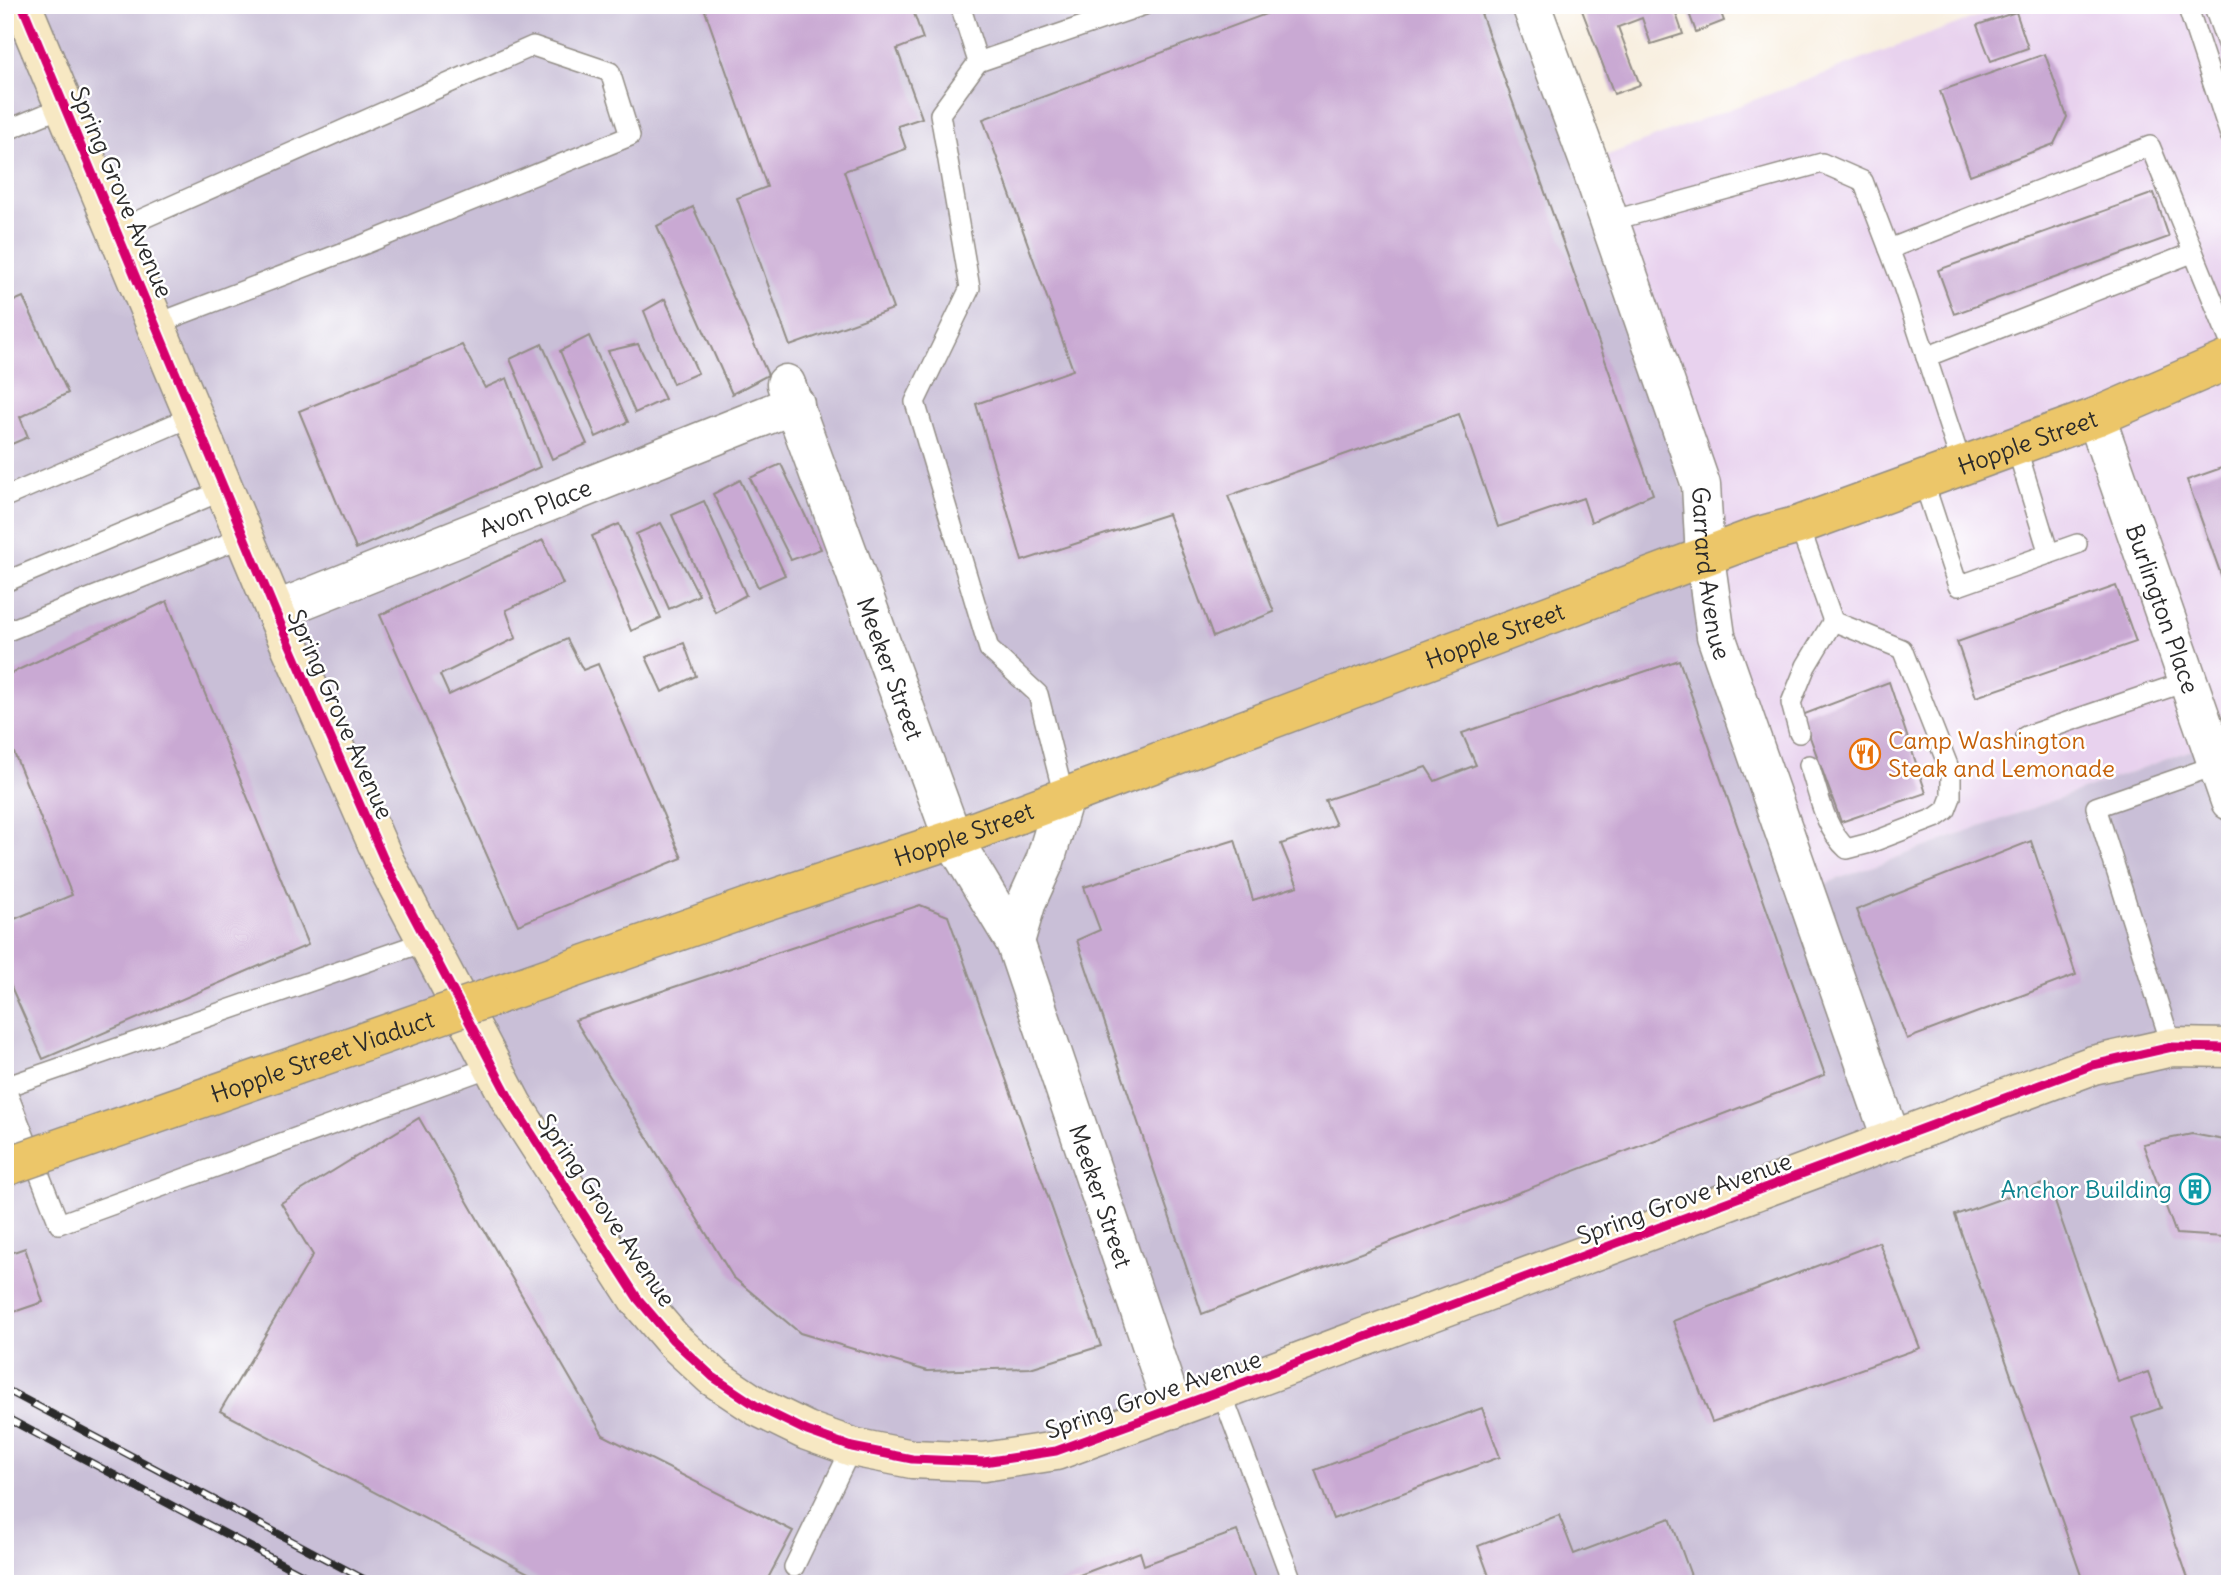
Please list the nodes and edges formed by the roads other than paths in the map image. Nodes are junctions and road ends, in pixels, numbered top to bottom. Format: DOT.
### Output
graph roads {
  1 [pos="22,5"];
  2 [pos="960,5"];
  3 [pos="1143,5"];
  4 [pos="1531,5"];
  5 [pos="2187,5"];
  6 [pos="2213,5"];
  7 [pos="2230,52"];
  8 [pos="978,62"];
  9 [pos="65,106"];
  10 [pos="5,131"];
  11 [pos="2230,135"];
  12 [pos="1610,221"];
  13 [pos="117,230"];
  14 [pos="1889,249"];
  15 [pos="2192,253"];
  16 [pos="156,324"];
  17 [pos="2230,342"];
  18 [pos="1926,357"];
  19 [pos="2230,359"];
  20 [pos="790,394"];
  21 [pos="194,416"];
  22 [pos="2096,417"];
  23 [pos="2016,446"];
  24 [pos="1962,466"];
  25 [pos="1923,480"];
  26 [pos="224,490"];
  27 [pos="5,496"];
  28 [pos="1799,526"];
  29 [pos="244,537"];
  30 [pos="2077,544"];
  31 [pos="2049,554"];
  32 [pos="1705,556"];
  33 [pos="5,582"];
  34 [pos="275,611"];
  35 [pos="1833,621"];
  36 [pos="5,632"];
  37 [pos="2188,681"];
  38 [pos="1798,733"];
  39 [pos="2026,736"];
  40 [pos="1810,765"];
  41 [pos="2217,765"];
  42 [pos="1064,797"];
  43 [pos="2230,802"];
  44 [pos="953,839"];
  45 [pos="757,904"];
  46 [pos="427,942"];
  47 [pos="1014,942"];
  48 [pos="2172,1047"];
  49 [pos="2230,1048"];
  50 [pos="493,1066"];
  51 [pos="5,1087"];
  52 [pos="1892,1142"];
  53 [pos="5,1167"];
  54 [pos="1221,1391"];
  55 [pos="1173,1409"];
  56 [pos="852,1447"];
  57 [pos="793,1567"];
  58 [pos="1293,1584"];
  1 -- 9 [label="main road, Spring Grove Avenue"];
  2 -- 8 [label="lane"];
  3 -- 8 [label="lane"];
  4 -- 12 [label="street, Garrard Avenue"];
  5 -- 11 [label="lane"];
  6 -- 7 [label="lane"];
  8 -- 42 [label="lane"];
  9 -- 10 [label="lane"];
  9 -- 13 [label="main road, Spring Grove Avenue"];
  12 -- 14 [label="lane"];
  12 -- 32 [label="street, Garrard Avenue"];
  13 -- 16 [label="main road, Spring Grove Avenue"];
  13 -- 16 [label="lane"];
  14 -- 15 [label="lane"];
  14 -- 18 [label="lane"];
  15 -- 17 [label="lane"];
  15 -- 18 [label="lane"];
  16 -- 21 [label="main road, Spring Grove Avenue"];
  18 -- 24 [label="lane"];
  19 -- 22 [label="main road, Hopple Street"];
  20 -- 34 [label="street, Avon Place"];
  20 -- 44 [label="street, Meeker Street"];
  21 -- 26 [label="main road, Spring Grove Avenue"];
  21 -- 27 [label="lane"];
  22 -- 23 [label="main road, Hopple Street"];
  22 -- 37 [label="street, Burlington Place"];
  23 -- 24 [label="main road, Hopple Street"];
  23 -- 31 [label="lane"];
  24 -- 25 [label="main road, Hopple Street"];
  25 -- 28 [label="main road, Hopple Street"];
  25 -- 31 [label="lane"];
  26 -- 29 [label="main road, Spring Grove Avenue"];
  26 -- 33 [label="lane"];
  28 -- 32 [label="main road, Hopple Street"];
  28 -- 35 [label="lane"];
  29 -- 34 [label="main road, Spring Grove Avenue"];
  29 -- 36 [label="lane"];
  30 -- 31 [label="lane"];
  32 -- 42 [label="main road, Hopple Street"];
  32 -- 52 [label="street, Garrard Avenue"];
  34 -- 46 [label="main road, Spring Grove Avenue"];
  35 -- 38 [label="lane"];
  35 -- 40 [label="lane"];
  37 -- 39 [label="lane"];
  37 -- 41 [label="street, Burlington Place"];
  41 -- 43 [label="street, Burlington Place"];
  41 -- 48 [label="lane"];
  42 -- 44 [label="main road, Hopple Street"];
  42 -- 47 [label="street"];
  44 -- 45 [label="main road, Hopple Street"];
  44 -- 47 [label="street, Meeker Street"];
  45 -- 53 [label="main road, Hopple Street Viaduct, bridge"];
  46 -- 50 [label="main road, Spring Grove Avenue"];
  46 -- 51 [label="lane"];
  47 -- 55 [label="street, Meeker Street"];
  48 -- 49 [label="main road, Spring Grove Avenue"];
  48 -- 52 [label="main road, Spring Grove Avenue"];
  50 -- 51 [label="lane"];
  50 -- 56 [label="main road, Spring Grove Avenue"];
  52 -- 54 [label="main road, Spring Grove Avenue"];
  54 -- 55 [label="main road, Spring Grove Avenue"];
  54 -- 58 [label="lane"];
  55 -- 56 [label="main road, Spring Grove Avenue"];
  56 -- 57 [label="lane"];
}
